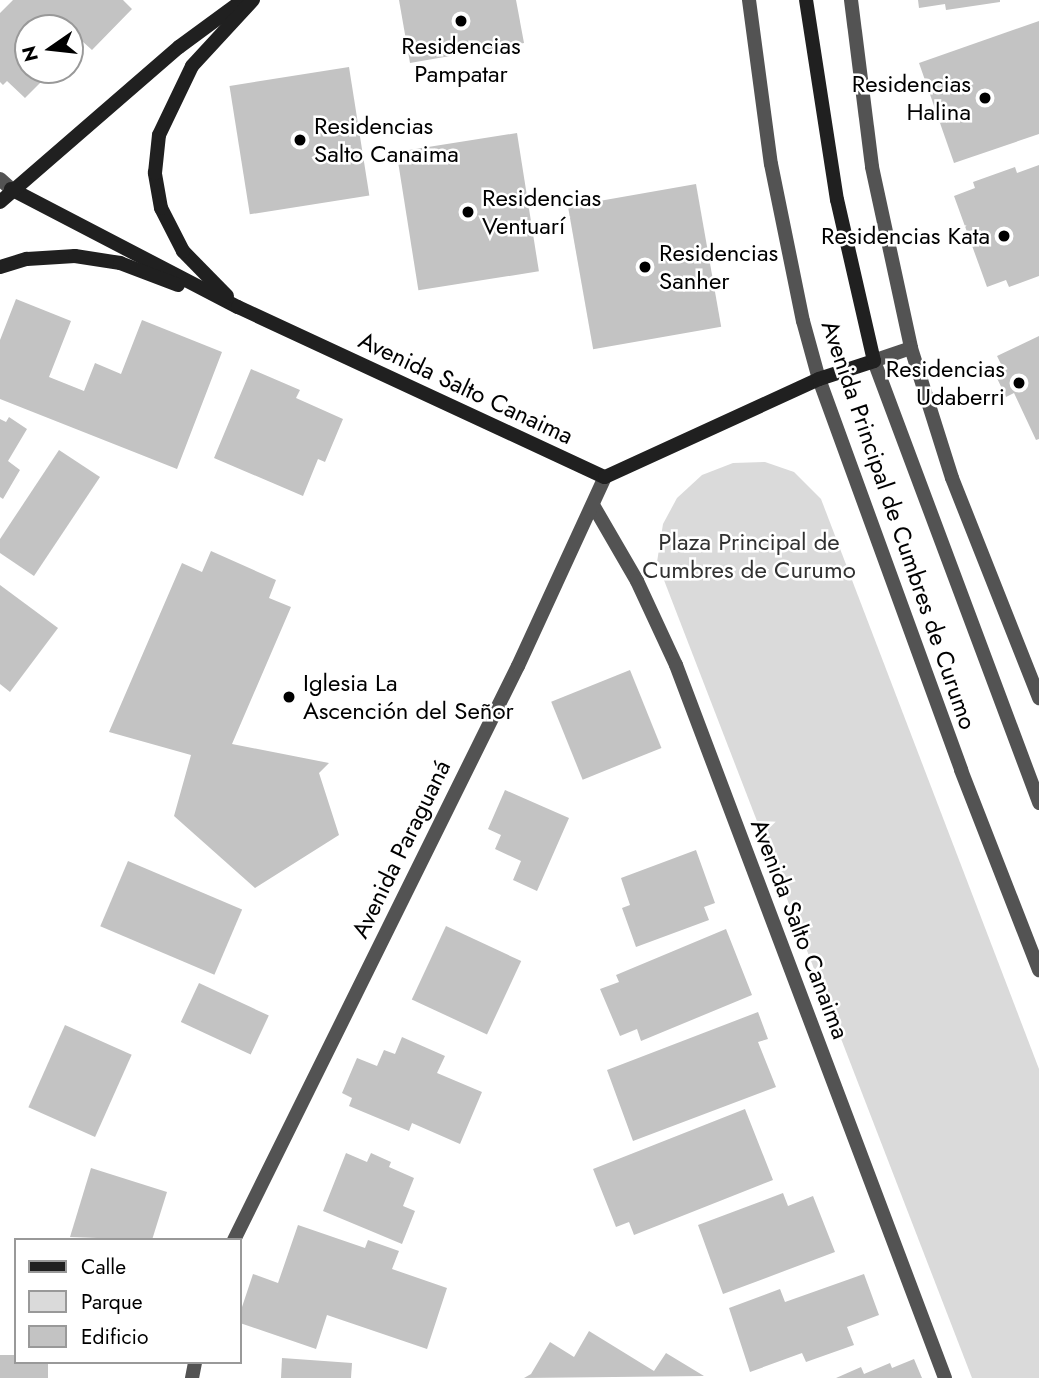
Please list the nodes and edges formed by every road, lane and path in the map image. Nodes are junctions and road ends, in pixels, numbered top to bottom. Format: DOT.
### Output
graph roads {
  1 [pos="243,0"];
  2 [pos="253,0"];
  3 [pos="749,0"];
  4 [pos="806,0"];
  5 [pos="851,0"];
  6 [pos="0,179"];
  7 [pos="11,189"];
  8 [pos="0,202"];
  9 [pos="0,267"];
  10 [pos="238,307"];
  11 [pos="911,348"];
  12 [pos="874,361"];
  13 [pos="819,379"];
  14 [pos="605,477"];
  15 [pos="593,505"];
  16 [pos="1039,698"];
  17 [pos="1039,803"];
  18 [pos="1039,970"];
  19 [pos="235,1238"];
  20 [pos="945,1378"];
  1 -- 7 [label="main road"];
  2 -- 10 [label="main road"];
  3 -- 13 [label="street, Avenida Principal de Cumbres de Curumo"];
  4 -- 12 [label="main road, Avenida Principal de Cumbres de Curumo"];
  5 -- 11 [label="street"];
  6 -- 7 [label="street"];
  7 -- 8 [label="main road"];
  7 -- 10 [label="main road, Avenida Salto Canaima"];
  9 -- 10 [label="main road"];
  10 -- 14 [label="main road, Avenida Salto Canaima"];
  11 -- 12 [label="street"];
  11 -- 16 [label="street"];
  12 -- 13 [label="main road"];
  12 -- 17 [label="street, Avenida Principal de Cumbres de Curumo"];
  13 -- 14 [label="main road"];
  13 -- 18 [label="street, Avenida Principal de Cumbres de Curumo"];
  14 -- 15 [label="street, Avenida Paraguaná"];
  15 -- 19 [label="street, Avenida Paraguaná"];
  15 -- 20 [label="street, Avenida Salto Canaima"];
}
